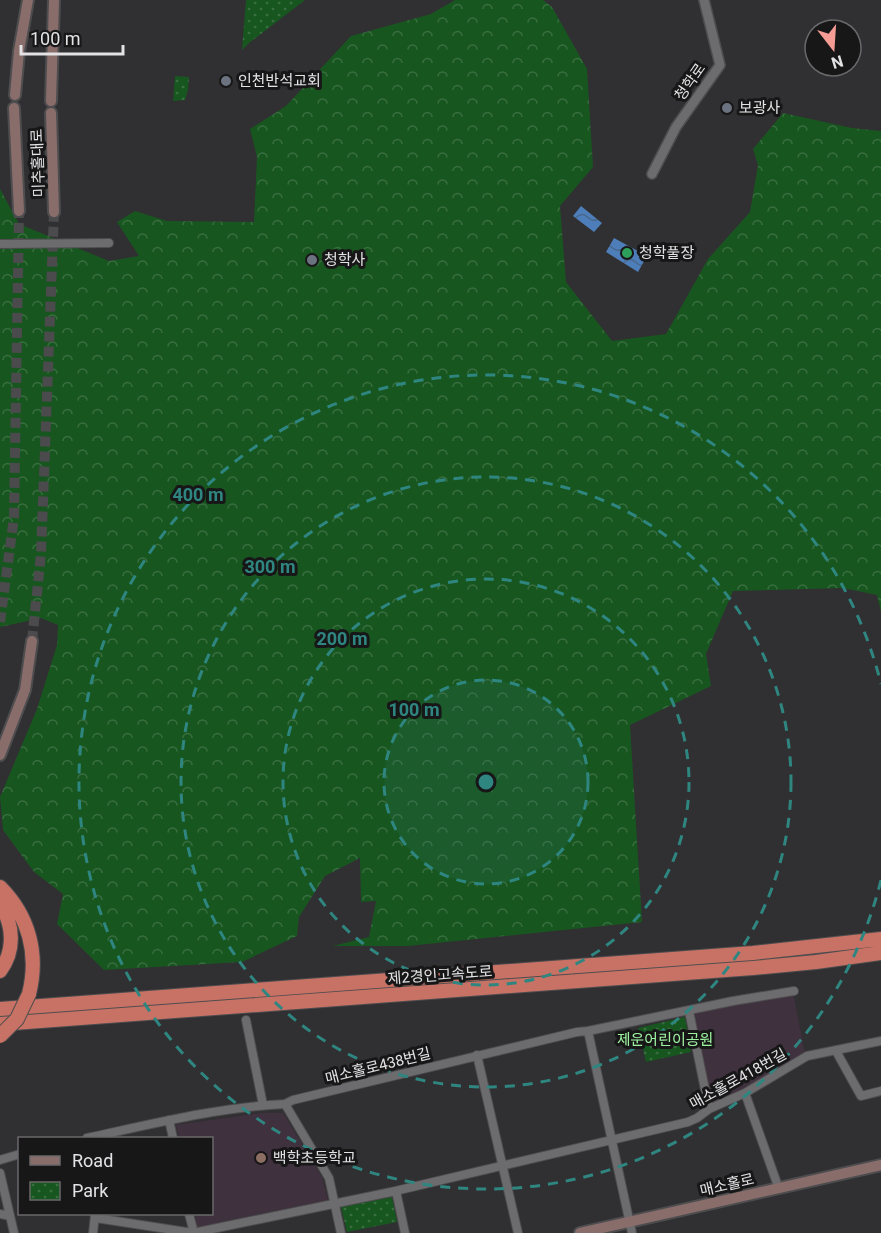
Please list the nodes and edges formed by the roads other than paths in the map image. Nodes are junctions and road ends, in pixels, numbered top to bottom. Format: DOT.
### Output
graph roads {
  1 [pos="28,0"];
  2 [pos="54,0"];
  3 [pos="704,0"];
  4 [pos="15,95"];
  5 [pos="51,101"];
  6 [pos="14,108"];
  7 [pos="51,113"];
  8 [pos="652,174"];
  9 [pos="19,211"];
  10 [pos="54,212"];
  11 [pos="109,243"];
  12 [pos="0,244"];
  13 [pos="32,641"];
  14 [pos="0,755"];
  15 [pos="0,887"];
  16 [pos="0,904"];
  17 [pos="881,939"];
  18 [pos="881,952"];
  19 [pos="0,971"];
  20 [pos="794,991"];
  21 [pos="0,1009"];
  22 [pos="689,1011"];
  23 [pos="246,1020"];
  24 [pos="0,1024"];
  25 [pos="588,1031"];
  26 [pos="0,1036"];
  27 [pos="881,1041"];
  28 [pos="836,1051"];
  29 [pos="477,1055"];
  30 [pos="881,1091"];
  31 [pos="746,1094"];
  32 [pos="285,1104"];
  33 [pos="263,1105"];
  34 [pos="709,1109"];
  35 [pos="170,1120"];
  36 [pos="92,1137"];
  37 [pos="173,1137"];
  38 [pos="612,1140"];
  39 [pos="16,1156"];
  40 [pos="0,1160"];
  41 [pos="881,1165"];
  42 [pos="503,1166"];
  43 [pos="0,1173"];
  44 [pos="779,1189"];
  45 [pos="396,1191"];
  46 [pos="335,1204"];
  47 [pos="0,1214"];
  48 [pos="189,1215"];
  49 [pos="10,1216"];
  50 [pos="95,1216"];
  51 [pos="631,1227"];
  52 [pos="14,1233"];
  53 [pos="93,1233"];
  54 [pos="194,1233"];
  55 [pos="341,1233"];
  56 [pos="405,1233"];
  57 [pos="518,1233"];
  58 [pos="580,1233"];
  1 -- 4 [label="main road"];
  2 -- 5 [label="main road"];
  3 -- 8 [label="street, 청학로"];
  6 -- 9 [label="main road, 미추홀대로"];
  7 -- 10 [label="main road, 미추홀대로"];
  11 -- 12 [label="street"];
  13 -- 14 [label="main road"];
  15 -- 26 [label="highway, bridge"];
  16 -- 19 [label="highway"];
  17 -- 21 [label="highway, 제2경인고속도로"];
  18 -- 24 [label="highway, 제2경인고속도로"];
  20 -- 22 [label="street, 매소홀로438번길"];
  22 -- 25 [label="street, 매소홀로438번길"];
  22 -- 34 [label="street"];
  23 -- 33 [label="street"];
  25 -- 29 [label="street, 매소홀로438번길"];
  25 -- 38 [label="street"];
  27 -- 28 [label="street"];
  28 -- 30 [label="street"];
  28 -- 31 [label="street, 매소홀로418번길"];
  29 -- 32 [label="street, 매소홀로438번길"];
  29 -- 42 [label="street"];
  31 -- 34 [label="street, 매소홀로418번길"];
  31 -- 44 [label="street"];
  32 -- 33 [label="street, 매소홀로438번길"];
  32 -- 46 [label="street"];
  33 -- 35 [label="street, 매소홀로438번길"];
  34 -- 38 [label="street, 매소홀로418번길"];
  35 -- 36 [label="street, 매소홀로438번길"];
  35 -- 37 [label="street"];
  38 -- 42 [label="street, 매소홀로418번길"];
  38 -- 51 [label="street"];
  39 -- 40 [label="street"];
  41 -- 44 [label="main road, 매소홀로"];
  42 -- 45 [label="street, 매소홀로418번길"];
  42 -- 57 [label="street"];
  43 -- 49 [label="street"];
  44 -- 51 [label="main road, 매소홀로"];
  45 -- 46 [label="street, 매소홀로418번길"];
  45 -- 56 [label="street"];
  46 -- 54 [label="street, 매소홀로418번길"];
  46 -- 55 [label="street"];
  47 -- 49 [label="street"];
  48 -- 54 [label="street"];
  49 -- 52 [label="street"];
  50 -- 53 [label="street"];
  50 -- 54 [label="street"];
  51 -- 58 [label="main road, 매소홀로"];
}
